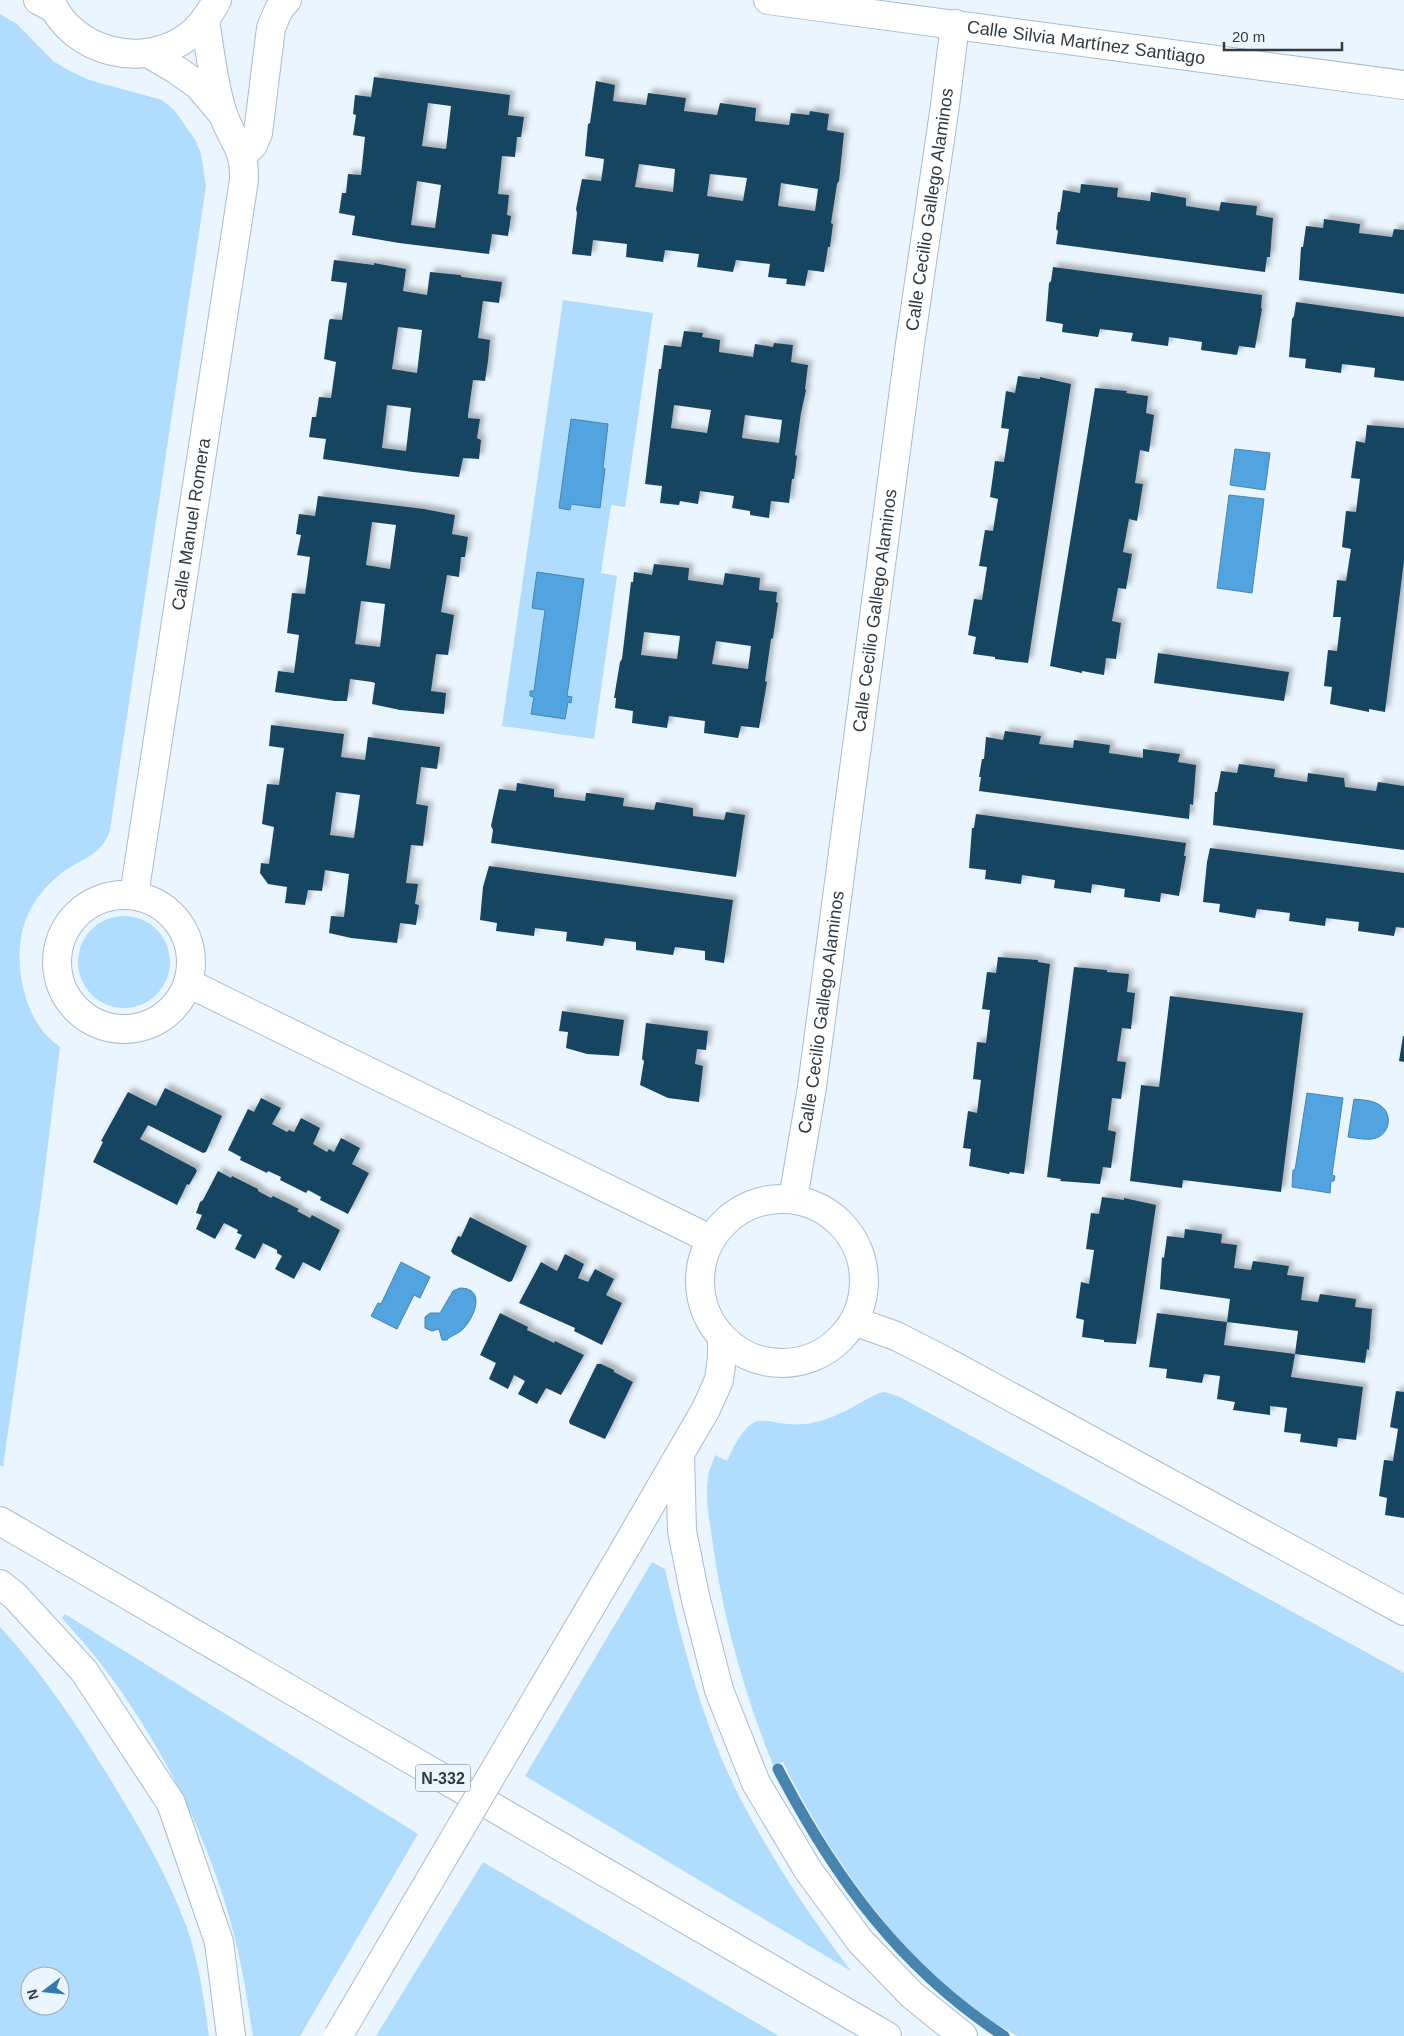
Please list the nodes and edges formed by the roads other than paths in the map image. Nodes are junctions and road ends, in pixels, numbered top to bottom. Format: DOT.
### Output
graph roads {
  1 [pos="768,0"];
  2 [pos="47,3"];
  3 [pos="283,4"];
  4 [pos="211,10"];
  5 [pos="955,24"];
  6 [pos="148,53"];
  7 [pos="1404,85"];
  8 [pos="223,113"];
  9 [pos="243,155"];
  10 [pos="134,895"];
  11 [pos="188,983"];
  12 [pos="792,1199"];
  13 [pos="710,1240"];
  14 [pos="854,1321"];
  15 [pos="722,1338"];
  16 [pos="766,1362"];
  17 [pos="706,1409"];
  18 [pos="680,1455"];
  19 [pos="0,1521"];
  20 [pos="0,1584"];
  21 [pos="1404,1611"];
  22 [pos="231,2036"];
  23 [pos="338,2036"];
  24 [pos="887,2036"];
  25 [pos="963,2036"];
  1 -- 5 [label="main road, Calle Silvia Martínez Santiago"];
  2 -- 6 [label="main road"];
  3 -- 9 [label="main road"];
  4 -- 6 [label="main road"];
  4 -- 8 [label="main road"];
  5 -- 7 [label="main road, Calle Silvia Martínez Santiago"];
  5 -- 12 [label="main road, Calle Cecilio Gallego Alaminos"];
  6 -- 8 [label="main road"];
  8 -- 9 [label="main road"];
  9 -- 10 [label="main road, Calle Manuel Romera"];
  10 -- 11 [label="main road"];
  10 -- 11 [label="main road"];
  11 -- 13 [label="main road"];
  12 -- 13 [label="main road"];
  12 -- 14 [label="main road"];
  13 -- 15 [label="main road"];
  14 -- 16 [label="main road"];
  14 -- 21 [label="main road"];
  15 -- 16 [label="main road"];
  15 -- 17 [label="main road"];
  16 -- 17 [label="main road"];
  17 -- 18 [label="main road"];
  18 -- 23 [label="main road, bridge"];
  18 -- 25 [label="main road"];
  19 -- 24 [label="main road, N-332"];
  20 -- 22 [label="main road"];
}
